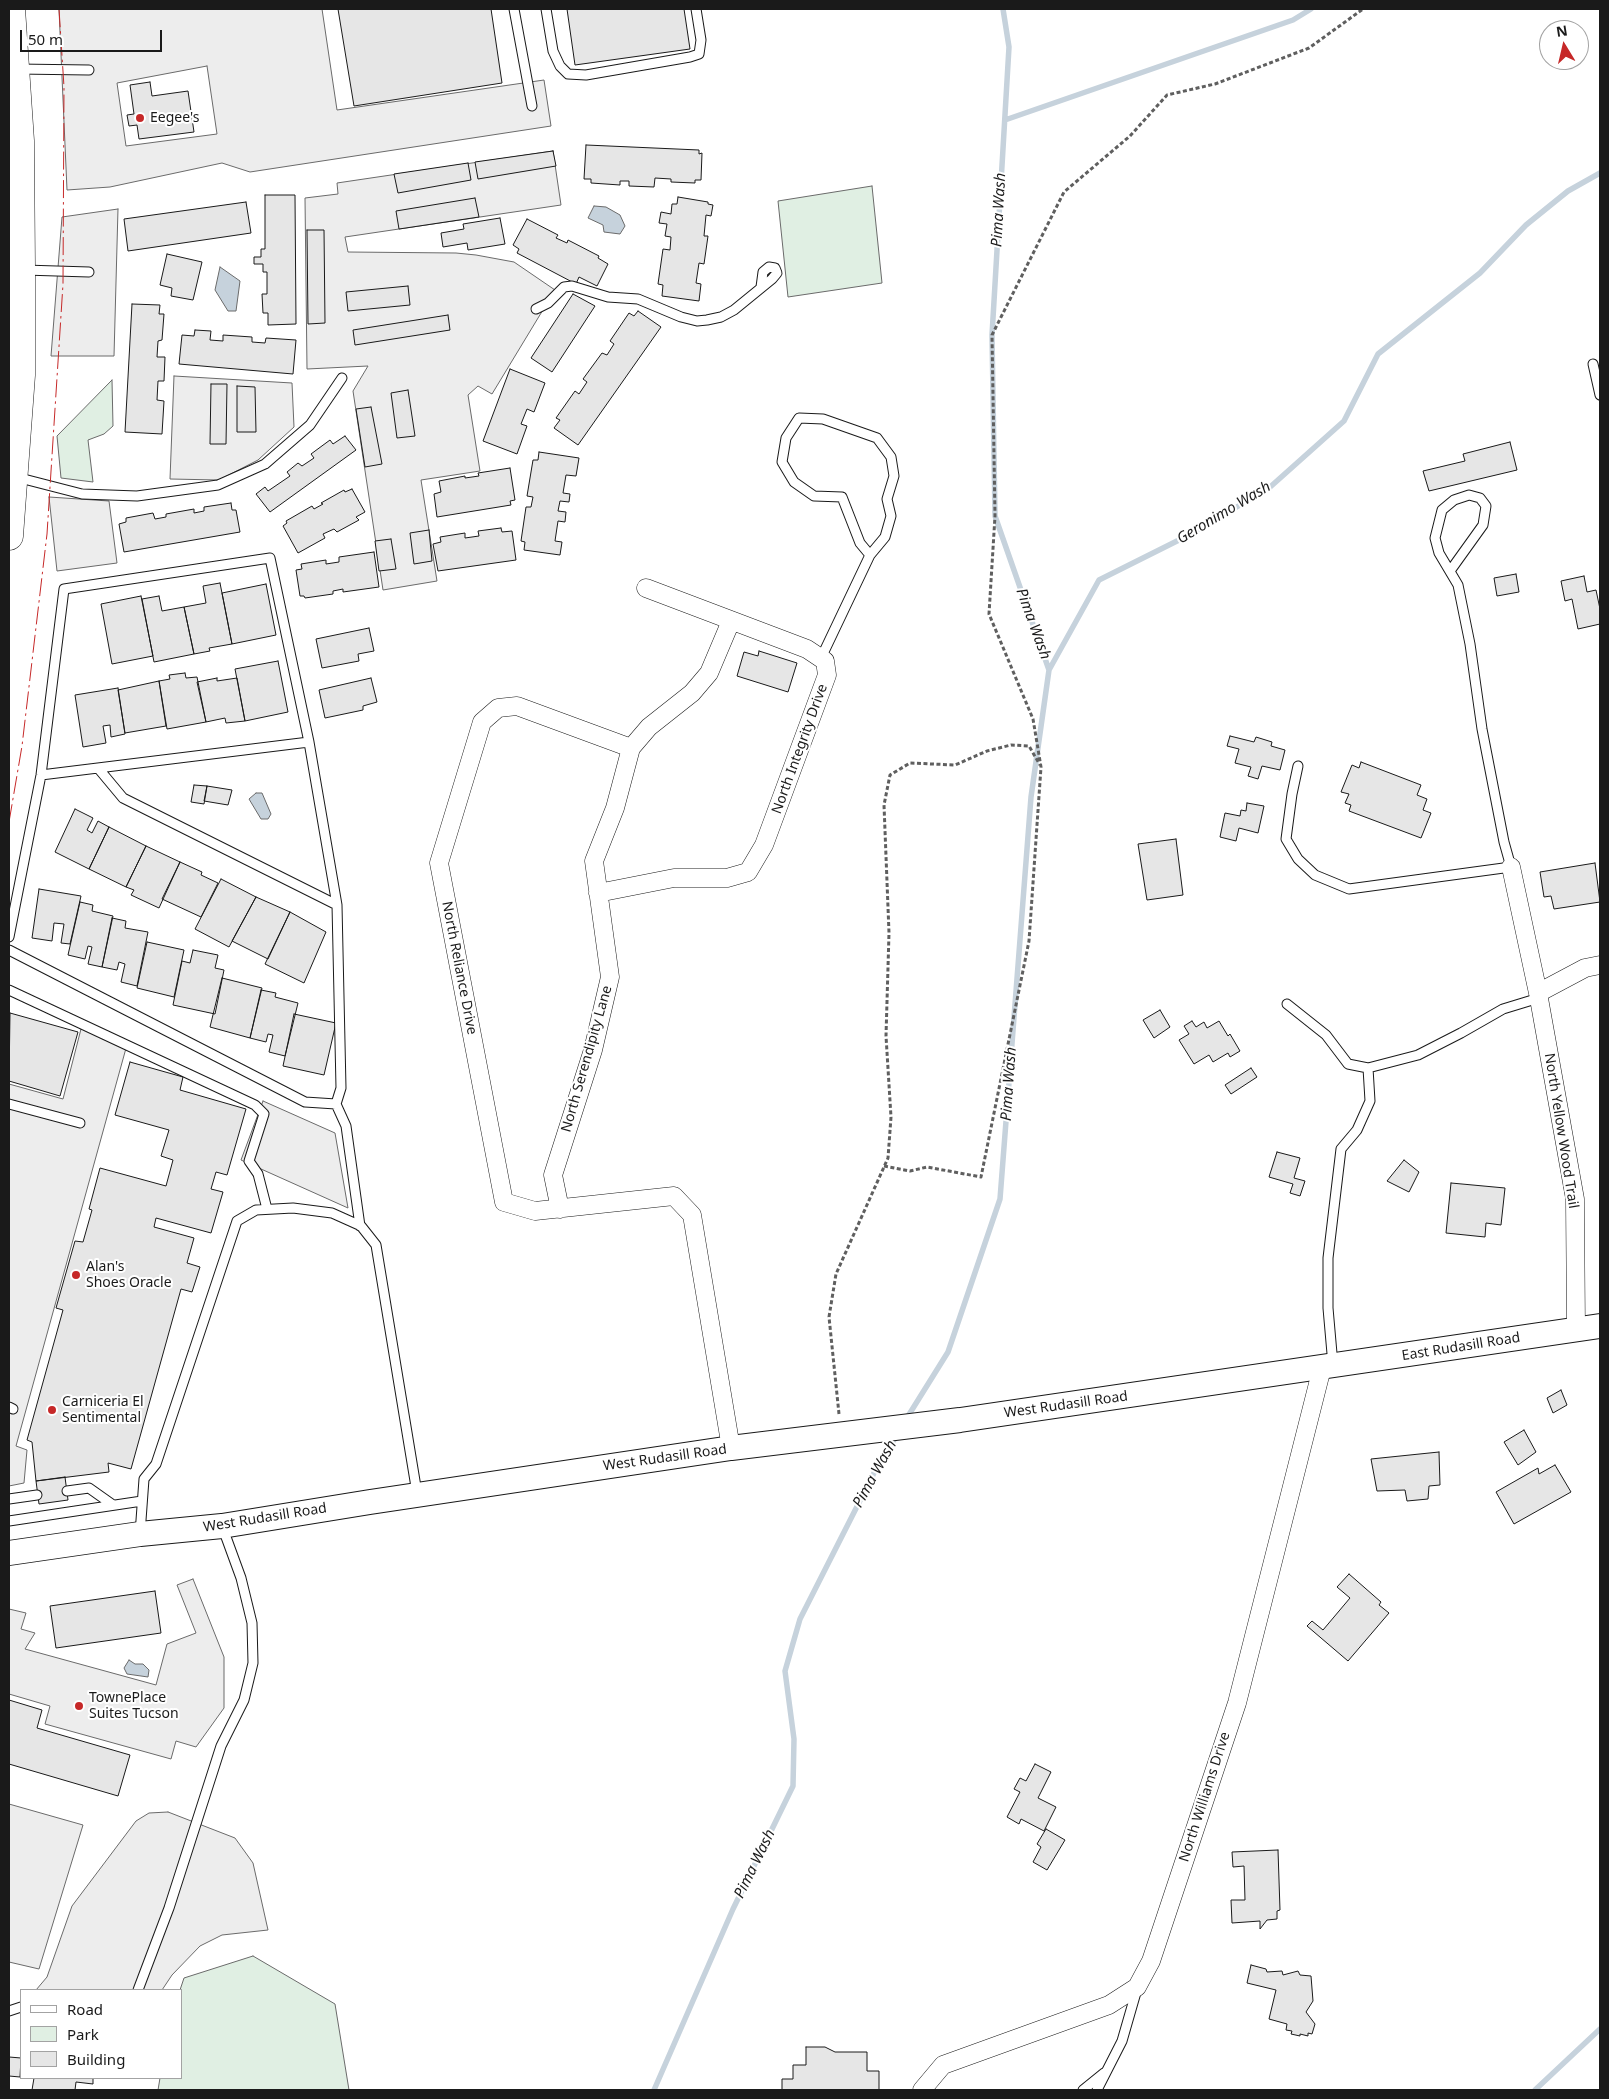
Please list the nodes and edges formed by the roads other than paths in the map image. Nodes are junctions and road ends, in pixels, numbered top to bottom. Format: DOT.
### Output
graph roads {
  1 [pos="11,9"];
  2 [pos="514,9"];
  3 [pos="546,9"];
  4 [pos="696,9"];
  5 [pos="15,69"];
  6 [pos="89,70"];
  7 [pos="532,106"];
  8 [pos="21,270"];
  9 [pos="89,272"];
  10 [pos="761,288"];
  11 [pos="536,309"];
  12 [pos="1593,364"];
  13 [pos="342,378"];
  14 [pos="1600,395"];
  15 [pos="12,475"];
  16 [pos="9,536"];
  17 [pos="870,556"];
  18 [pos="1450,571"];
  19 [pos="646,588"];
  20 [pos="730,621"];
  21 [pos="821,658"];
  22 [pos="309,742"];
  23 [pos="631,748"];
  24 [pos="1298,766"];
  25 [pos="98,768"];
  26 [pos="41,775"];
  27 [pos="1510,867"];
  28 [pos="598,892"];
  29 [pos="337,905"];
  30 [pos="9,936"];
  31 [pos="9,950"];
  32 [pos="1600,965"];
  33 [pos="9,990"];
  34 [pos="1538,996"];
  35 [pos="1287,1004"];
  36 [pos="1368,1068"];
  37 [pos="9,1104"];
  38 [pos="336,1104"];
  39 [pos="80,1123"];
  40 [pos="267,1209"];
  41 [pos="560,1209"];
  42 [pos="360,1226"];
  43 [pos="1600,1326"];
  44 [pos="1576,1330"];
  45 [pos="1328,1367"];
  46 [pos="731,1448"];
  47 [pos="67,1491"];
  48 [pos="37,1495"];
  49 [pos="417,1495"];
  50 [pos="9,1500"];
  51 [pos="142,1501"];
  52 [pos="113,1505"];
  53 [pos="9,1521"];
  54 [pos="222,1526"];
  55 [pos="140,1534"];
  56 [pos="9,1553"];
  57 [pos="1137,1987"];
  58 [pos="138,1989"];
  59 [pos="1106,2072"];
  60 [pos="922,2090"];
  61 [pos="1083,2090"];
  62 [pos="1097,2090"];
  1 -- 5 [label="highway"];
  2 -- 7 [label="lane"];
  3 -- 4 [label="lane"];
  5 -- 6 [label="lane"];
  5 -- 8 [label="highway"];
  8 -- 9 [label="lane"];
  8 -- 15 [label="highway"];
  10 -- 11 [label="lane"];
  12 -- 14 [label="lane"];
  13 -- 15 [label="lane"];
  15 -- 16 [label="highway"];
  17 -- 17 [label="lane"];
  17 -- 21 [label="lane"];
  18 -- 18 [label="lane"];
  18 -- 27 [label="lane"];
  19 -- 20 [label="street"];
  20 -- 21 [label="street"];
  20 -- 23 [label="street, North Serendipity Lane"];
  21 -- 28 [label="street, North Integrity Drive"];
  22 -- 25 [label="lane"];
  22 -- 26 [label="lane"];
  22 -- 29 [label="lane"];
  23 -- 28 [label="street, North Serendipity Lane"];
  23 -- 41 [label="street, North Reliance Drive"];
  24 -- 27 [label="lane"];
  25 -- 26 [label="lane"];
  25 -- 29 [label="lane"];
  26 -- 30 [label="lane"];
  27 -- 34 [label="street, North Yellow Wood Trail"];
  28 -- 41 [label="street, North Serendipity Lane"];
  29 -- 38 [label="lane"];
  31 -- 38 [label="lane"];
  32 -- 34 [label="street"];
  33 -- 40 [label="lane"];
  34 -- 36 [label="lane"];
  34 -- 44 [label="street, North Yellow Wood Trail"];
  35 -- 36 [label="lane"];
  36 -- 45 [label="lane"];
  37 -- 39 [label="lane"];
  38 -- 42 [label="lane"];
  40 -- 42 [label="lane"];
  40 -- 51 [label="lane"];
  41 -- 46 [label="street"];
  42 -- 49 [label="lane"];
  43 -- 44 [label="street, East Rudasill Road"];
  44 -- 45 [label="street, East Rudasill Road"];
  45 -- 46 [label="street, West Rudasill Road"];
  45 -- 57 [label="street, North Williams Drive"];
  46 -- 49 [label="street, West Rudasill Road"];
  47 -- 52 [label="lane"];
  48 -- 50 [label="lane"];
  49 -- 54 [label="street, West Rudasill Road"];
  51 -- 52 [label="lane"];
  51 -- 55 [label="lane"];
  52 -- 53 [label="lane"];
  54 -- 55 [label="street, West Rudasill Road"];
  54 -- 58 [label="lane"];
  55 -- 56 [label="street, West Rudasill Road"];
  57 -- 59 [label="lane"];
  57 -- 60 [label="street, North Williams Drive"];
  59 -- 61 [label="lane"];
  59 -- 62 [label="lane"];
}
